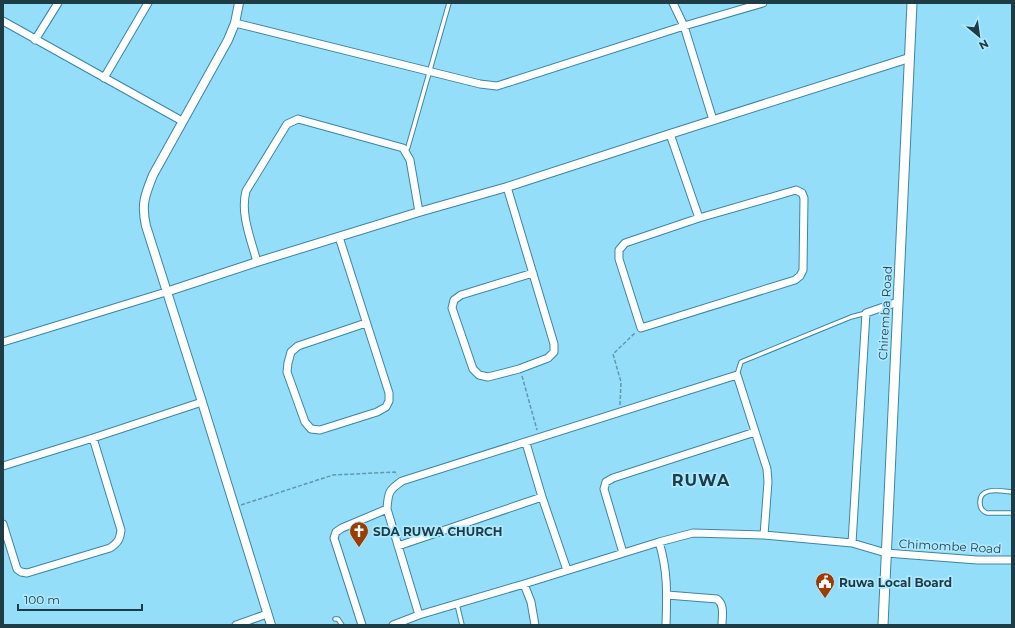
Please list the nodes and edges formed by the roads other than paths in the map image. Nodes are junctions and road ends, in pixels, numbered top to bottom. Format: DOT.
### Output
graph roads {
  1 [pos="58,3"];
  2 [pos="148,3"];
  3 [pos="239,3"];
  4 [pos="449,3"];
  5 [pos="673,3"];
  6 [pos="763,3"];
  7 [pos="912,3"];
  8 [pos="3,21"];
  9 [pos="235,23"];
  10 [pos="684,26"];
  11 [pos="35,40"];
  12 [pos="909,58"];
  13 [pos="429,71"];
  14 [pos="104,78"];
  15 [pos="713,120"];
  16 [pos="182,121"];
  17 [pos="670,134"];
  18 [pos="406,151"];
  19 [pos="507,188"];
  20 [pos="419,212"];
  21 [pos="699,218"];
  22 [pos="339,237"];
  23 [pos="257,262"];
  24 [pos="533,273"];
  25 [pos="166,292"];
  26 [pos="898,302"];
  27 [pos="866,313"];
  28 [pos="366,323"];
  29 [pos="3,342"];
  30 [pos="737,375"];
  31 [pos="202,402"];
  32 [pos="755,432"];
  33 [pos="93,438"];
  34 [pos="526,443"];
  35 [pos="3,466"];
  36 [pos="1012,492"];
  37 [pos="542,497"];
  38 [pos="387,509"];
  39 [pos="1012,514"];
  40 [pos="3,524"];
  41 [pos="764,535"];
  42 [pos="659,542"];
  43 [pos="852,543"];
  44 [pos="398,546"];
  45 [pos="623,553"];
  46 [pos="886,553"];
  47 [pos="1012,560"];
  48 [pos="567,570"];
  49 [pos="524,584"];
  50 [pos="667,595"];
  51 [pos="457,604"];
  52 [pos="267,614"];
  53 [pos="419,615"];
  54 [pos="335,619"];
  55 [pos="236,625"];
  56 [pos="270,625"];
  57 [pos="342,625"];
  58 [pos="362,625"];
  59 [pos="393,625"];
  60 [pos="462,625"];
  61 [pos="535,625"];
  62 [pos="666,625"];
  63 [pos="722,625"];
  64 [pos="883,625"];
  1 -- 11 [label="street"];
  2 -- 14 [label="street"];
  3 -- 9 [label="street"];
  4 -- 13 [label="lane"];
  5 -- 10 [label="street"];
  6 -- 10 [label="street"];
  7 -- 12 [label="main road, Chiremba Road"];
  8 -- 11 [label="street"];
  9 -- 13 [label="street"];
  9 -- 16 [label="street"];
  10 -- 13 [label="street"];
  10 -- 15 [label="street"];
  11 -- 14 [label="street"];
  12 -- 15 [label="street"];
  12 -- 26 [label="main road, Chiremba Road"];
  13 -- 18 [label="lane"];
  14 -- 16 [label="street"];
  15 -- 17 [label="street"];
  16 -- 25 [label="street"];
  17 -- 19 [label="street"];
  17 -- 21 [label="street"];
  18 -- 20 [label="street"];
  18 -- 23 [label="street"];
  19 -- 20 [label="street"];
  19 -- 24 [label="street"];
  20 -- 22 [label="street"];
  21 -- 21 [label="street"];
  22 -- 23 [label="street"];
  22 -- 28 [label="street"];
  23 -- 25 [label="street"];
  24 -- 24 [label="street"];
  25 -- 29 [label="street"];
  25 -- 31 [label="street"];
  26 -- 27 [label="street"];
  26 -- 46 [label="main road, Chiremba Road"];
  27 -- 30 [label="lane"];
  27 -- 43 [label="street"];
  28 -- 28 [label="street"];
  30 -- 32 [label="street"];
  30 -- 34 [label="street"];
  31 -- 33 [label="street"];
  31 -- 52 [label="street"];
  32 -- 41 [label="street"];
  32 -- 45 [label="street"];
  33 -- 35 [label="street"];
  33 -- 40 [label="street"];
  34 -- 37 [label="street"];
  34 -- 38 [label="street"];
  36 -- 39 [label="lane"];
  37 -- 44 [label="street"];
  37 -- 48 [label="street"];
  38 -- 44 [label="street"];
  38 -- 58 [label="street"];
  41 -- 42 [label="street, Chimombe Road"];
  41 -- 43 [label="street, Chimombe Road"];
  42 -- 45 [label="street, Chimombe Road"];
  42 -- 50 [label="street"];
  43 -- 46 [label="street, Chimombe Road"];
  44 -- 53 [label="street"];
  45 -- 48 [label="street, Chimombe Road"];
  46 -- 47 [label="street, Chimombe Road"];
  46 -- 64 [label="main road, Chiremba Road"];
  48 -- 49 [label="street, Chimombe Road"];
  49 -- 51 [label="street, Chimombe Road"];
  49 -- 61 [label="street"];
  50 -- 62 [label="street"];
  50 -- 63 [label="street"];
  51 -- 53 [label="street, Chimombe Road"];
  51 -- 60 [label="lane"];
  52 -- 55 [label="street"];
  52 -- 56 [label="street"];
  53 -- 59 [label="street, Chimombe Road"];
  54 -- 57 [label="lane"];
}
